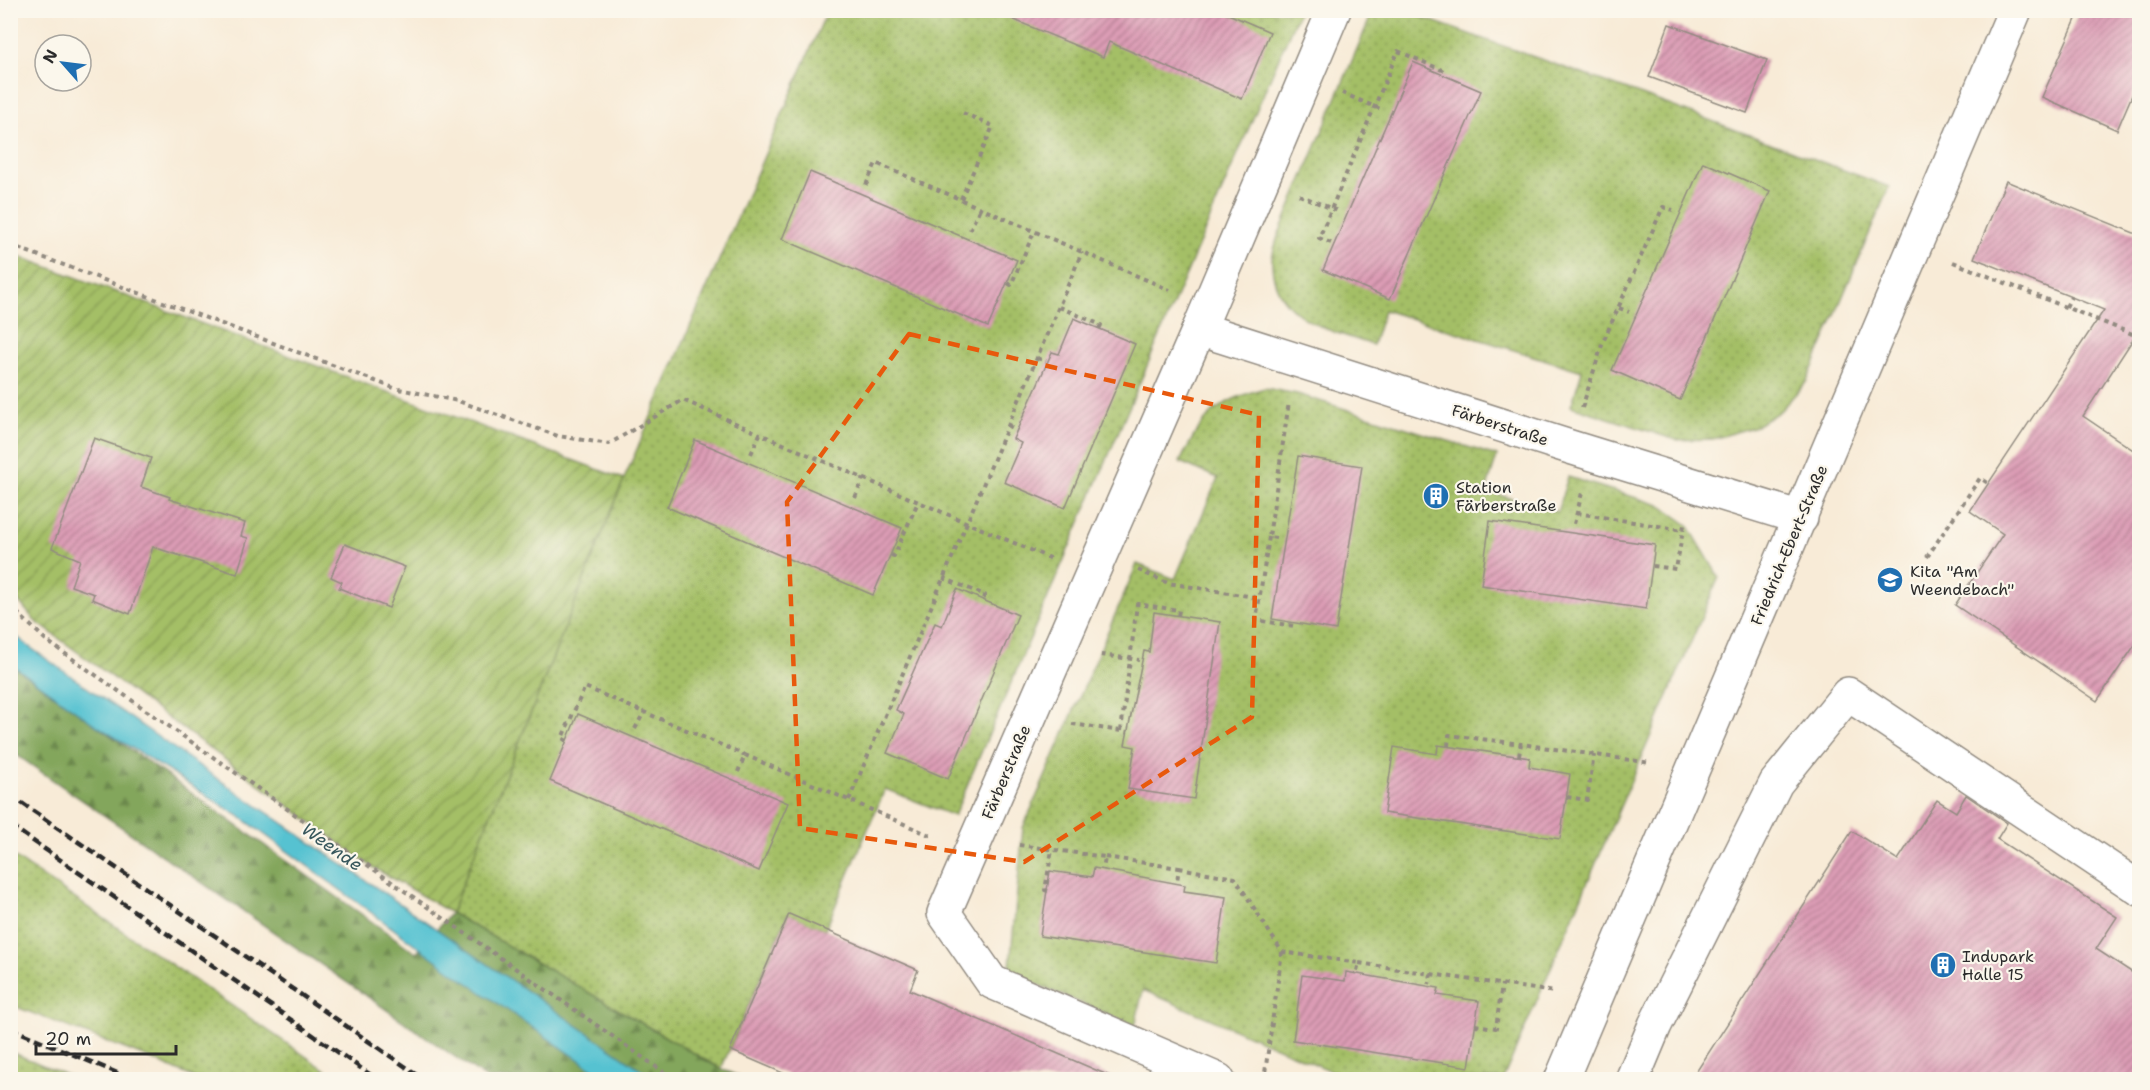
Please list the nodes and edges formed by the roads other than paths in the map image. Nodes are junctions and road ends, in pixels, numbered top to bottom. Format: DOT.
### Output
graph roads {
  1 [pos="1334,10"];
  2 [pos="2016,10"];
  3 [pos="1199,329"];
  4 [pos="1801,518"];
  5 [pos="2139,889"];
  6 [pos="1218,1080"];
  7 [pos="1561,1080"];
  8 [pos="1632,1080"];
  1 -- 3 [label="street, Färberstraße"];
  2 -- 4 [label="street, Friedrich-Ebert-Straße"];
  3 -- 4 [label="street, Färberstraße"];
  3 -- 6 [label="street, Färberstraße"];
  4 -- 7 [label="street, Friedrich-Ebert-Straße"];
  5 -- 8 [label="street"];
}
